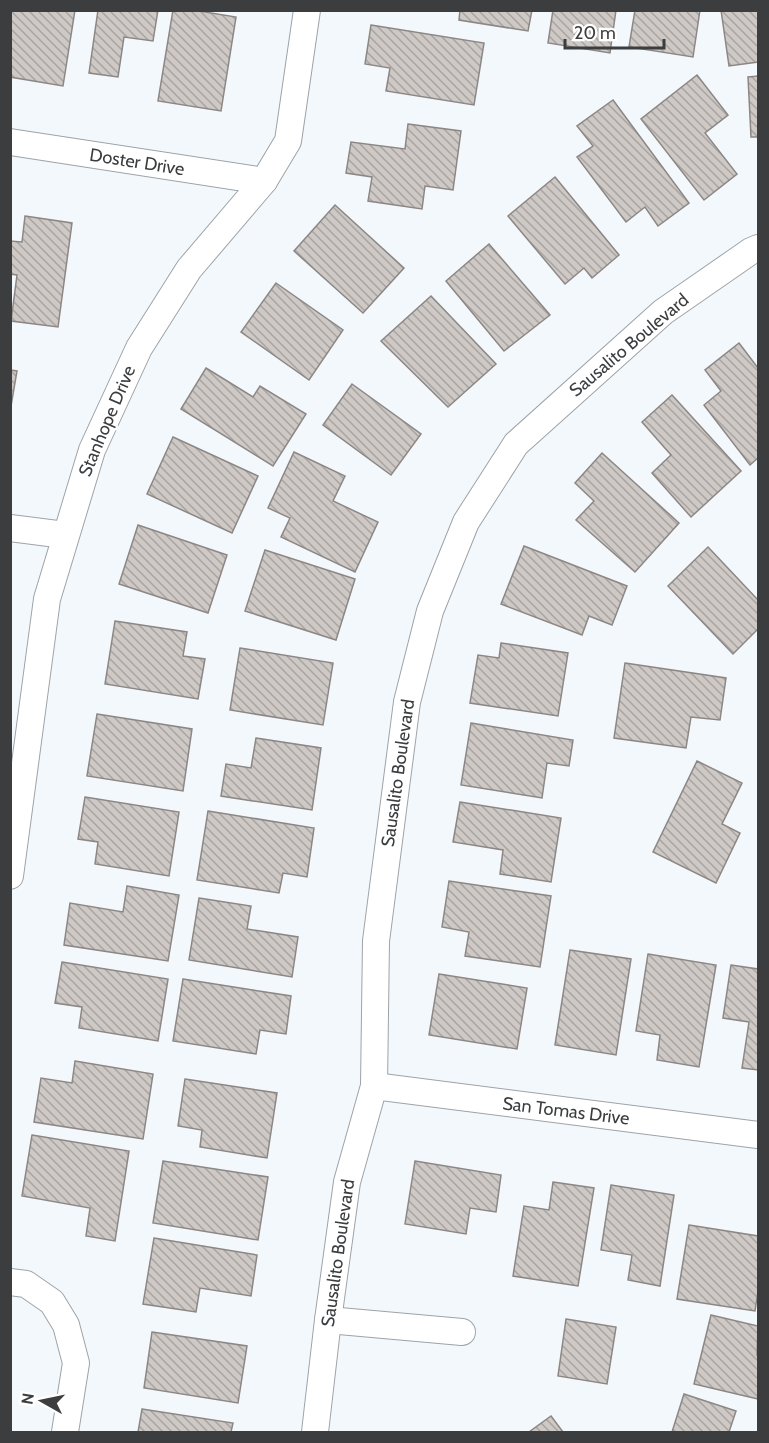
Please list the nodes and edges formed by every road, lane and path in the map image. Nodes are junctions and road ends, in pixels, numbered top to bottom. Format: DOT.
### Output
graph roads {
  1 [pos="307,10"];
  2 [pos="10,142"];
  3 [pos="264,181"];
  4 [pos="759,248"];
  5 [pos="10,528"];
  6 [pos="65,535"];
  7 [pos="10,876"];
  8 [pos="374,1086"];
  9 [pos="759,1135"];
  10 [pos="10,1282"];
  11 [pos="328,1320"];
  12 [pos="462,1332"];
  13 [pos="65,1432"];
  14 [pos="315,1432"];
  1 -- 3 [label="street, Stanhope Drive"];
  2 -- 3 [label="street, Doster Drive"];
  3 -- 6 [label="street, Stanhope Drive"];
  4 -- 8 [label="street, Sausalito Boulevard"];
  5 -- 6 [label="street"];
  6 -- 7 [label="street, Stanhope Drive"];
  8 -- 9 [label="street, San Tomas Drive"];
  8 -- 11 [label="street, Sausalito Boulevard"];
  10 -- 13 [label="street"];
  11 -- 12 [label="street"];
  11 -- 14 [label="street, Sausalito Boulevard"];
}
